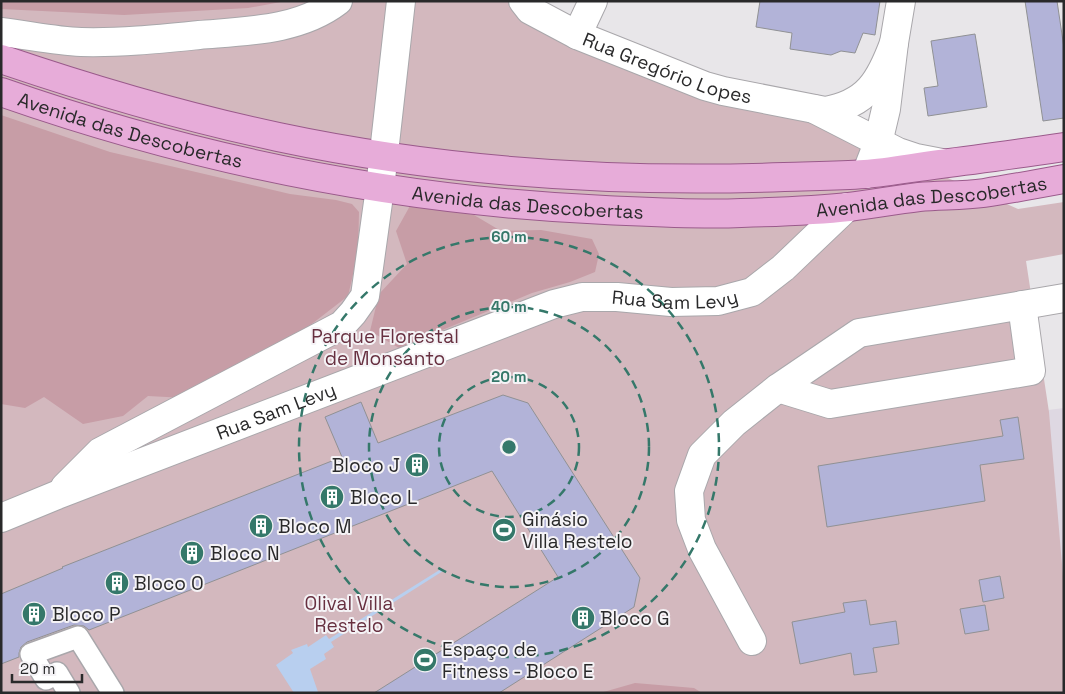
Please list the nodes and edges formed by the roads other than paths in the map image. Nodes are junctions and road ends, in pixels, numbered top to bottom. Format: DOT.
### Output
graph roads {
  1 [pos="338,1"];
  2 [pos="402,1"];
  3 [pos="593,1"];
  4 [pos="901,1"];
  5 [pos="526,6"];
  6 [pos="1,32"];
  7 [pos="577,35"];
  8 [pos="894,43"];
  9 [pos="1,59"];
  10 [pos="1,92"];
  11 [pos="813,109"];
  12 [pos="878,143"];
  13 [pos="1064,147"];
  14 [pos="384,155"];
  15 [pos="943,163"];
  16 [pos="866,174"];
  17 [pos="1064,179"];
  18 [pos="380,188"];
  19 [pos="847,207"];
  20 [pos="1064,298"];
  21 [pos="1022,305"];
  22 [pos="778,388"];
  23 [pos="57,495"];
  24 [pos="1,518"];
  25 [pos="752,641"];
  26 [pos="69,693"];
  27 [pos="112,693"];
  1 -- 6 [label="street"];
  2 -- 14 [label="street"];
  3 -- 7 [label="street"];
  4 -- 8 [label="street, Rua Gregório Lopes"];
  5 -- 7 [label="street, Rua Gregório Lopes"];
  7 -- 11 [label="street, Rua Gregório Lopes"];
  8 -- 11 [label="street, Rua Gregório Lopes"];
  8 -- 12 [label="street, Rua Gregório Lopes"];
  9 -- 14 [label="main road, Avenida das Descobertas"];
  10 -- 18 [label="main road, Avenida das Descobertas"];
  11 -- 12 [label="street, Rua Gregório Lopes"];
  11 -- 16 [label="street"];
  12 -- 15 [label="street, Rua Gregório Lopes"];
  12 -- 16 [label="street, Rua Gregório Lopes"];
  13 -- 15 [label="main road, Avenida das Descobertas"];
  14 -- 16 [label="main road, Avenida das Descobertas"];
  14 -- 18 [label="street"];
  15 -- 16 [label="main road, Avenida das Descobertas"];
  16 -- 19 [label="main road"];
  17 -- 19 [label="main road, Avenida das Descobertas"];
  18 -- 19 [label="main road, Avenida das Descobertas"];
  18 -- 23 [label="street"];
  19 -- 23 [label="street, Rua Sam Levy"];
  20 -- 21 [label="street"];
  21 -- 22 [label="street"];
  21 -- 22 [label="street"];
  22 -- 25 [label="street"];
  23 -- 24 [label="street, Rua Sam Levy"];
  26 -- 27 [label="street"];
}
